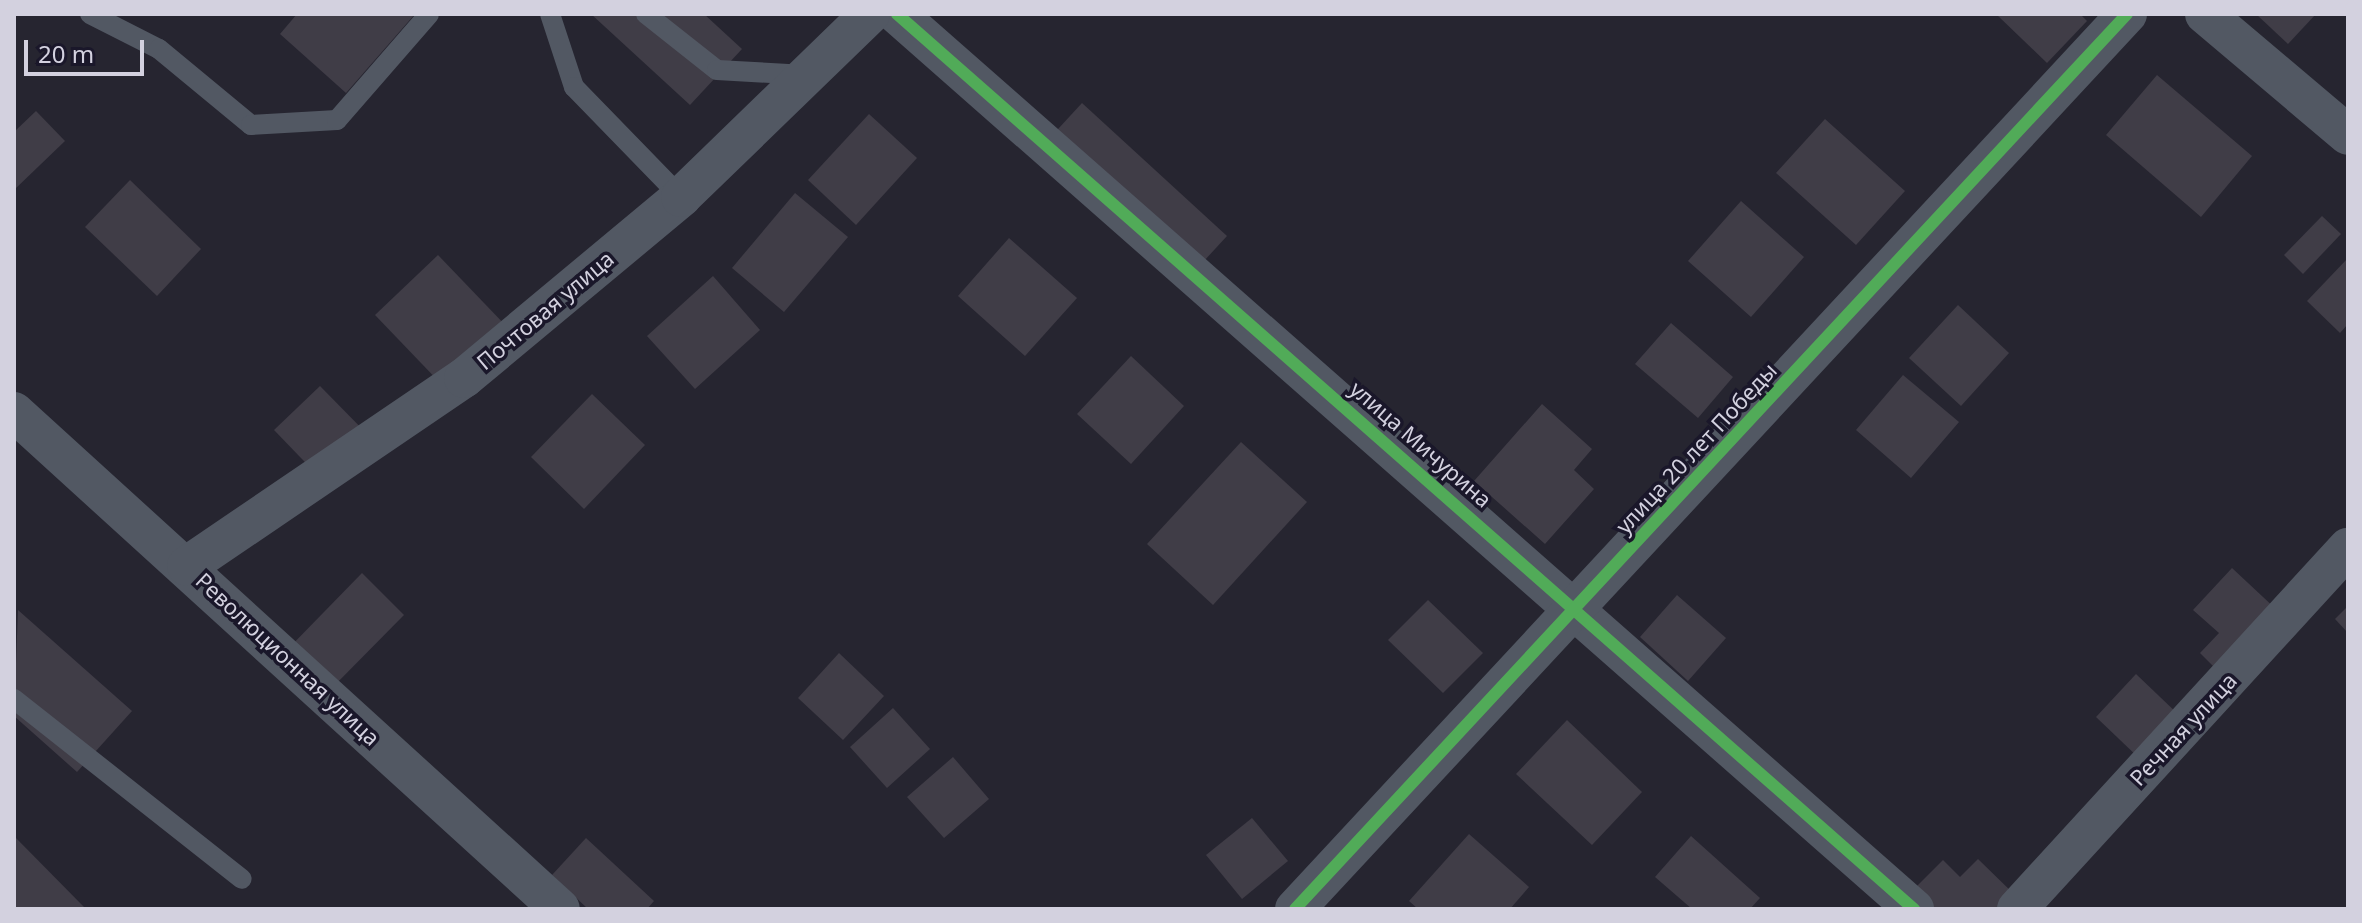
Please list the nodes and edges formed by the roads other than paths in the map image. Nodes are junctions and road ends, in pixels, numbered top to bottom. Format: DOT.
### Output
graph roads {
  1 [pos="90,14"];
  2 [pos="429,14"];
  3 [pos="550,14"];
  4 [pos="646,14"];
  5 [pos="870,14"];
  6 [pos="897,14"];
  7 [pos="2127,14"];
  8 [pos="2205,14"];
  9 [pos="807,75"];
  10 [pos="2348,135"];
  11 [pos="681,197"];
  12 [pos="14,412"];
  13 [pos="2348,548"];
  14 [pos="187,566"];
  15 [pos="1577,606"];
  16 [pos="14,699"];
  17 [pos="242,879"];
  18 [pos="540,903"];
  19 [pos="1295,909"];
  20 [pos="1914,909"];
  21 [pos="2017,909"];
  1 -- 2 [label="lane"];
  3 -- 11 [label="lane"];
  4 -- 9 [label="lane"];
  5 -- 9 [label="street, Почтовая улица"];
  6 -- 15 [label="street, улица Мичурина"];
  7 -- 15 [label="street, улица 20 лет Победы"];
  8 -- 10 [label="street"];
  9 -- 11 [label="street, Почтовая улица"];
  11 -- 14 [label="street, Почтовая улица"];
  12 -- 14 [label="street, Революционная улица"];
  13 -- 21 [label="street, Речная улица"];
  14 -- 18 [label="street, Революционная улица"];
  15 -- 19 [label="street, улица 20 лет Победы"];
  15 -- 20 [label="street, улица Мичурина"];
  16 -- 17 [label="lane"];
}
